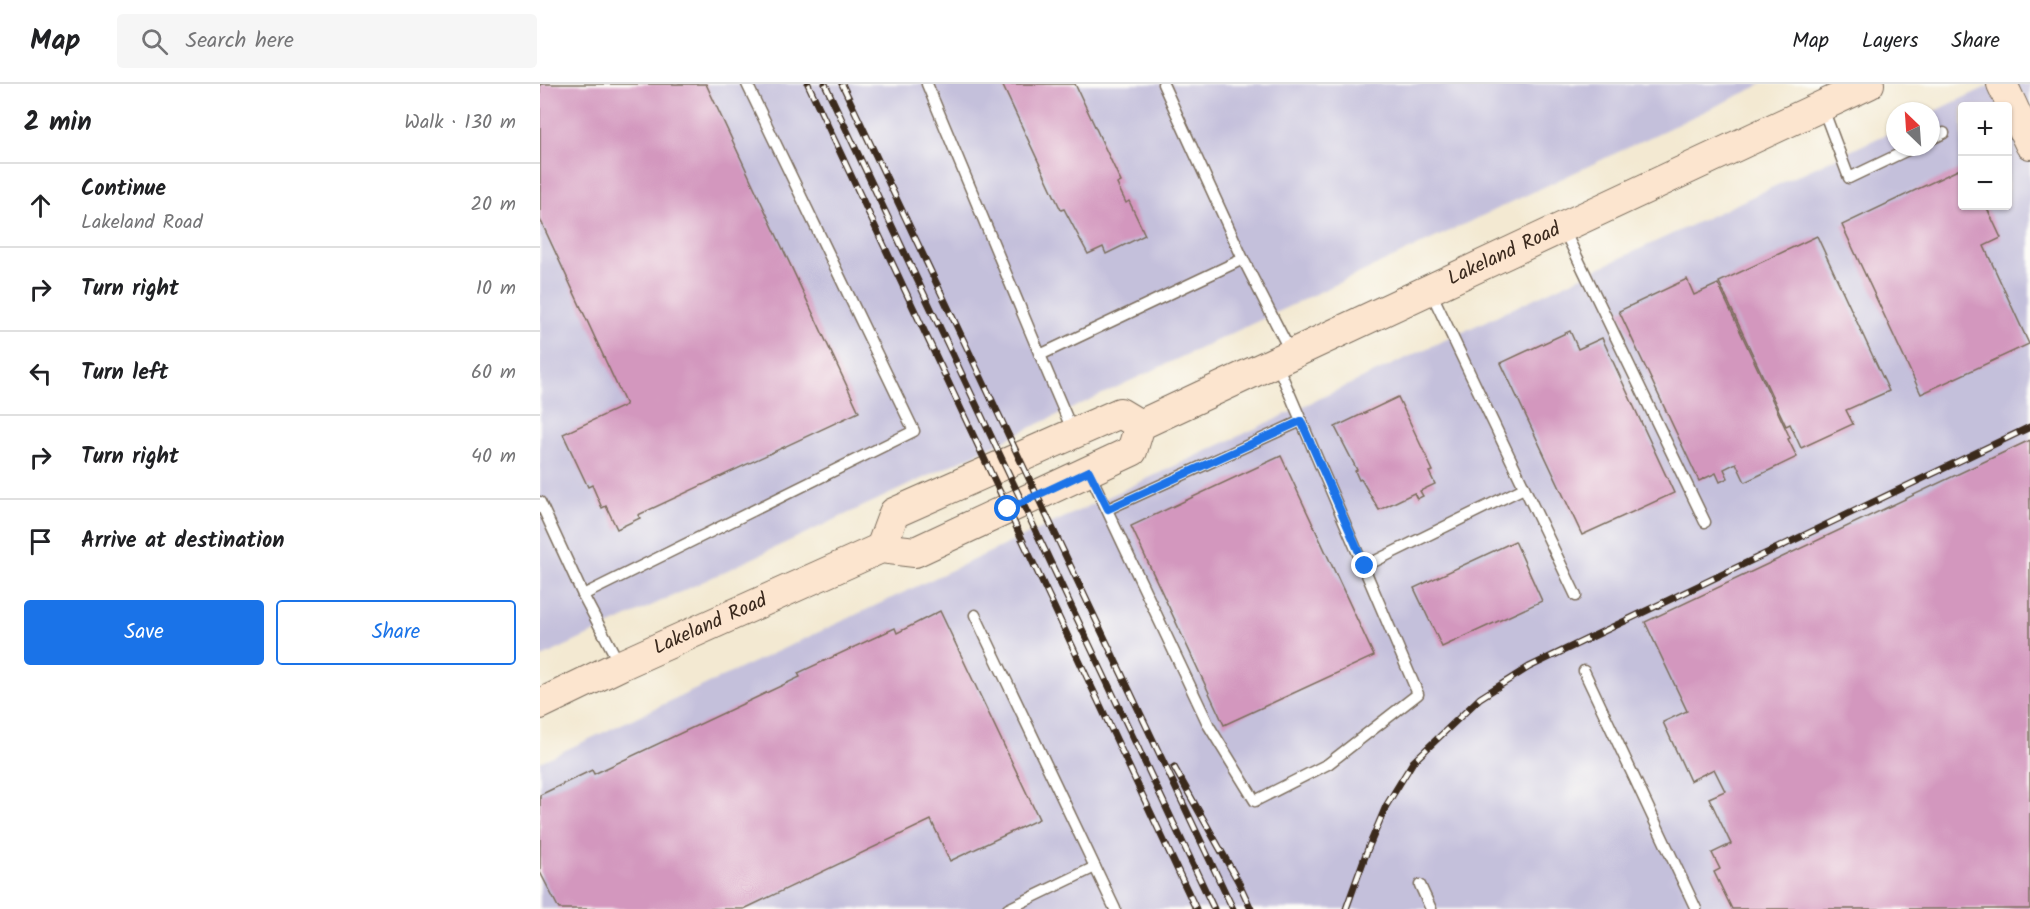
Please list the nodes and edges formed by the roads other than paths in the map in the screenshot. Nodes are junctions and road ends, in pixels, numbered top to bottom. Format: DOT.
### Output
graph roads {
  1 [pos="747,84"];
  2 [pos="927,84"];
  3 [pos="1163,84"];
  4 [pos="1869,84"];
  5 [pos="2002,84"];
  6 [pos="1822,106"];
  7 [pos="1944,133"];
  8 [pos="1940,135"];
  9 [pos="2030,144"];
  10 [pos="1894,156"];
  11 [pos="1563,227"];
  12 [pos="1243,259"];
  13 [pos="1430,290"];
  14 [pos="1040,355"];
  15 [pos="1284,358"];
  16 [pos="1301,421"];
  17 [pos="1140,425"];
  18 [pos="1073,432"];
  19 [pos="1089,471"];
  20 [pos="1524,488"];
  21 [pos="540,502"];
  22 [pos="1108,509"];
  23 [pos="1705,522"];
  24 [pos="880,548"];
  25 [pos="1365,566"];
  26 [pos="583,595"];
  27 [pos="1576,596"];
  28 [pos="975,615"];
  29 [pos="621,665"];
  30 [pos="1584,671"];
  31 [pos="540,704"];
  32 [pos="1095,867"];
  33 [pos="1420,885"];
  34 [pos="1008,909"];
  35 [pos="1115,909"];
  36 [pos="1431,909"];
  37 [pos="1696,909"];
  1 -- 26 [label="lane"];
  2 -- 14 [label="lane"];
  3 -- 12 [label="lane"];
  4 -- 6 [label="street, Lakeland Road"];
  5 -- 9 [label="street"];
  6 -- 10 [label="lane"];
  6 -- 11 [label="street, Lakeland Road"];
  7 -- 8 [label="lane"];
  11 -- 13 [label="street, Lakeland Road"];
  11 -- 23 [label="lane"];
  12 -- 14 [label="lane"];
  12 -- 15 [label="lane"];
  13 -- 15 [label="street, Lakeland Road"];
  13 -- 20 [label="lane"];
  14 -- 18 [label="lane"];
  15 -- 16 [label="lane"];
  15 -- 17 [label="street, Lakeland Road"];
  16 -- 22 [label="lane"];
  16 -- 25 [label="lane"];
  17 -- 18 [label="street"];
  17 -- 19 [label="street"];
  18 -- 24 [label="street"];
  19 -- 22 [label="lane"];
  19 -- 24 [label="street"];
  20 -- 25 [label="lane"];
  20 -- 27 [label="lane"];
  21 -- 26 [label="lane"];
  22 -- 25 [label="lane"];
  24 -- 29 [label="street, Lakeland Road"];
  26 -- 29 [label="lane"];
  28 -- 32 [label="lane"];
  29 -- 31 [label="street, Lakeland Road"];
  30 -- 37 [label="lane"];
  32 -- 34 [label="lane"];
  32 -- 35 [label="lane"];
  33 -- 36 [label="lane"];
}
